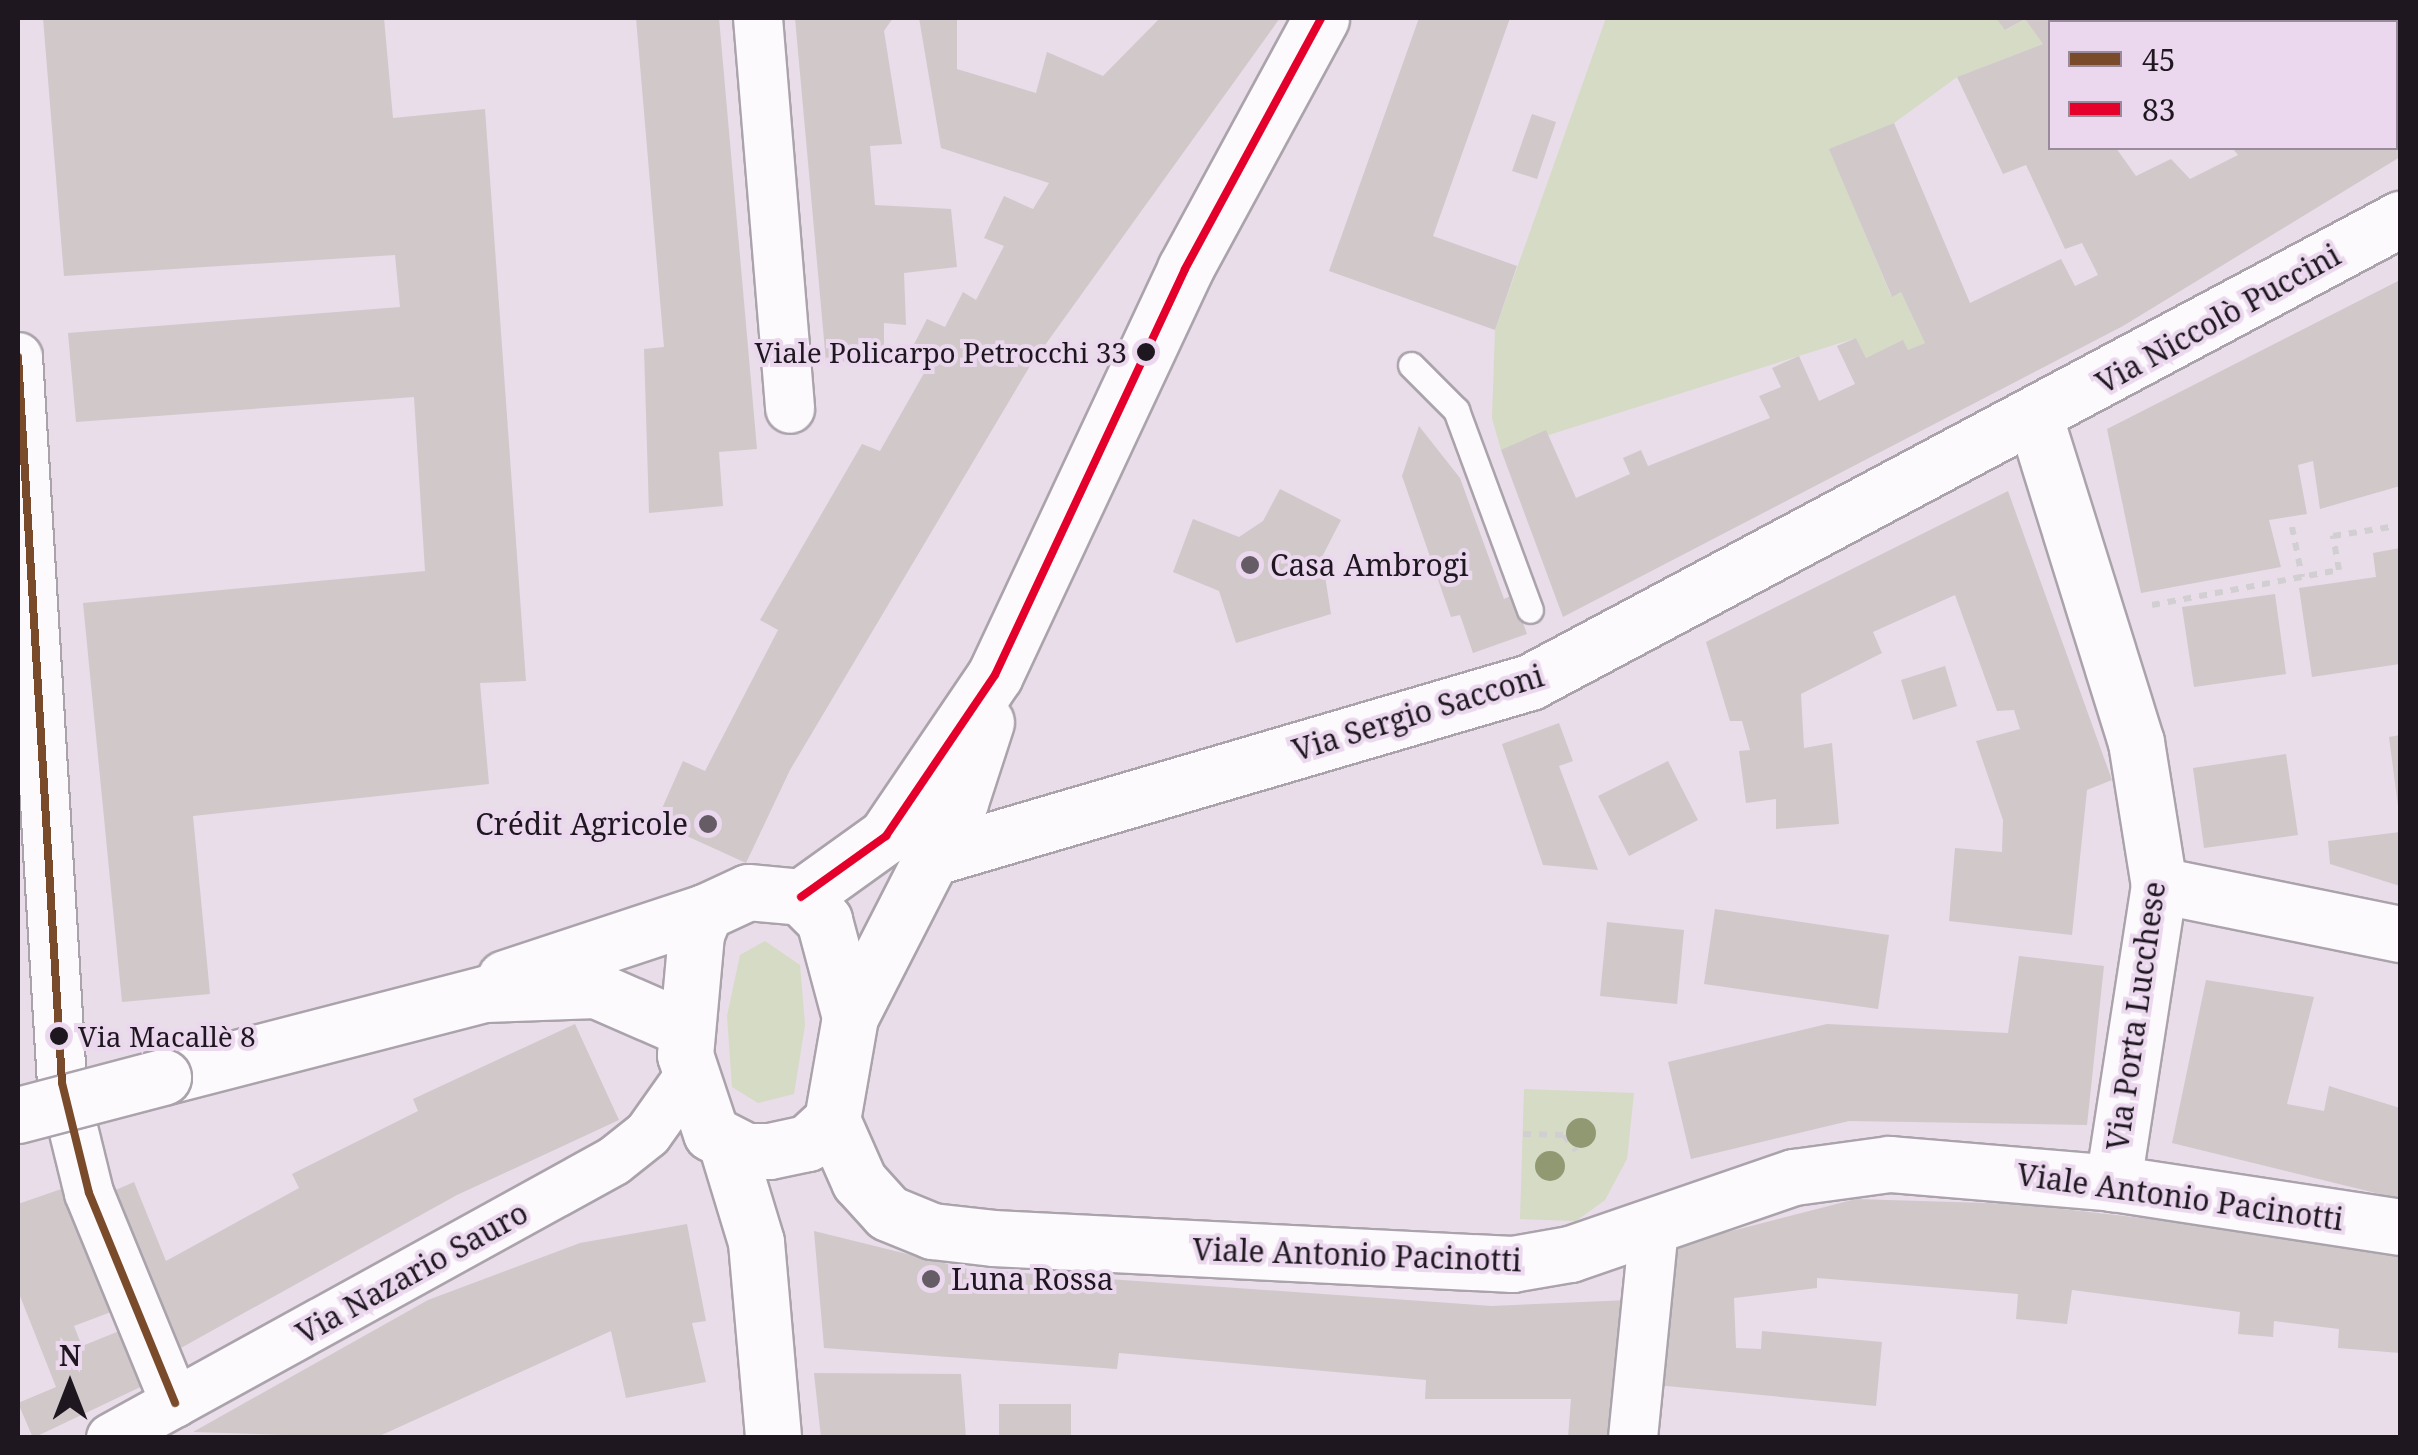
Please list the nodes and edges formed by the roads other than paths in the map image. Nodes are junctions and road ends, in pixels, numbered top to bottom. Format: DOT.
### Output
graph roads {
  1 [pos="758,18"];
  2 [pos="1320,18"];
  3 [pos="2400,219"];
  4 [pos="18,357"];
  5 [pos="1411,365"];
  6 [pos="790,409"];
  7 [pos="2035,418"];
  8 [pos="24,571"];
  9 [pos="1530,610"];
  10 [pos="996,675"];
  11 [pos="934,857"];
  12 [pos="2159,885"];
  13 [pos="802,897"];
  14 [pos="705,912"];
  15 [pos="2400,934"];
  16 [pos="485,994"];
  17 [pos="850,1017"];
  18 [pos="685,1053"];
  19 [pos="18,1115"];
  20 [pos="812,1134"];
  21 [pos="726,1144"];
  22 [pos="2113,1184"];
  23 [pos="1654,1226"];
  24 [pos="2400,1228"];
  25 [pos="756,1242"];
  26 [pos="176,1403"];
  27 [pos="111,1438"];
  28 [pos="773,1438"];
  29 [pos="1633,1438"];
  1 -- 6 [label="street"];
  2 -- 10 [label="street"];
  3 -- 7 [label="street, Via Niccolò Puccini"];
  4 -- 8 [label="street"];
  5 -- 9 [label="lane"];
  7 -- 11 [label="street, Via Sergio Sacconi"];
  7 -- 12 [label="street, Via Porta Lucchese"];
  8 -- 26 [label="street"];
  10 -- 11 [label="street"];
  10 -- 13 [label="street"];
  11 -- 17 [label="street"];
  12 -- 15 [label="street"];
  12 -- 22 [label="street, Via Porta Lucchese"];
  13 -- 14 [label="street"];
  13 -- 17 [label="street"];
  14 -- 16 [label="street"];
  14 -- 18 [label="street"];
  16 -- 18 [label="street"];
  16 -- 19 [label="street, bridge"];
  17 -- 20 [label="street"];
  18 -- 21 [label="street"];
  18 -- 26 [label="street, Via Nazario Sauro"];
  20 -- 21 [label="street"];
  20 -- 23 [label="street, Viale Antonio Pacinotti"];
  20 -- 25 [label="street"];
  21 -- 25 [label="street"];
  22 -- 23 [label="street, Viale Antonio Pacinotti"];
  22 -- 24 [label="street, Viale Antonio Pacinotti"];
  23 -- 29 [label="street"];
  25 -- 28 [label="street"];
  26 -- 27 [label="street, Via Nazario Sauro"];
}
